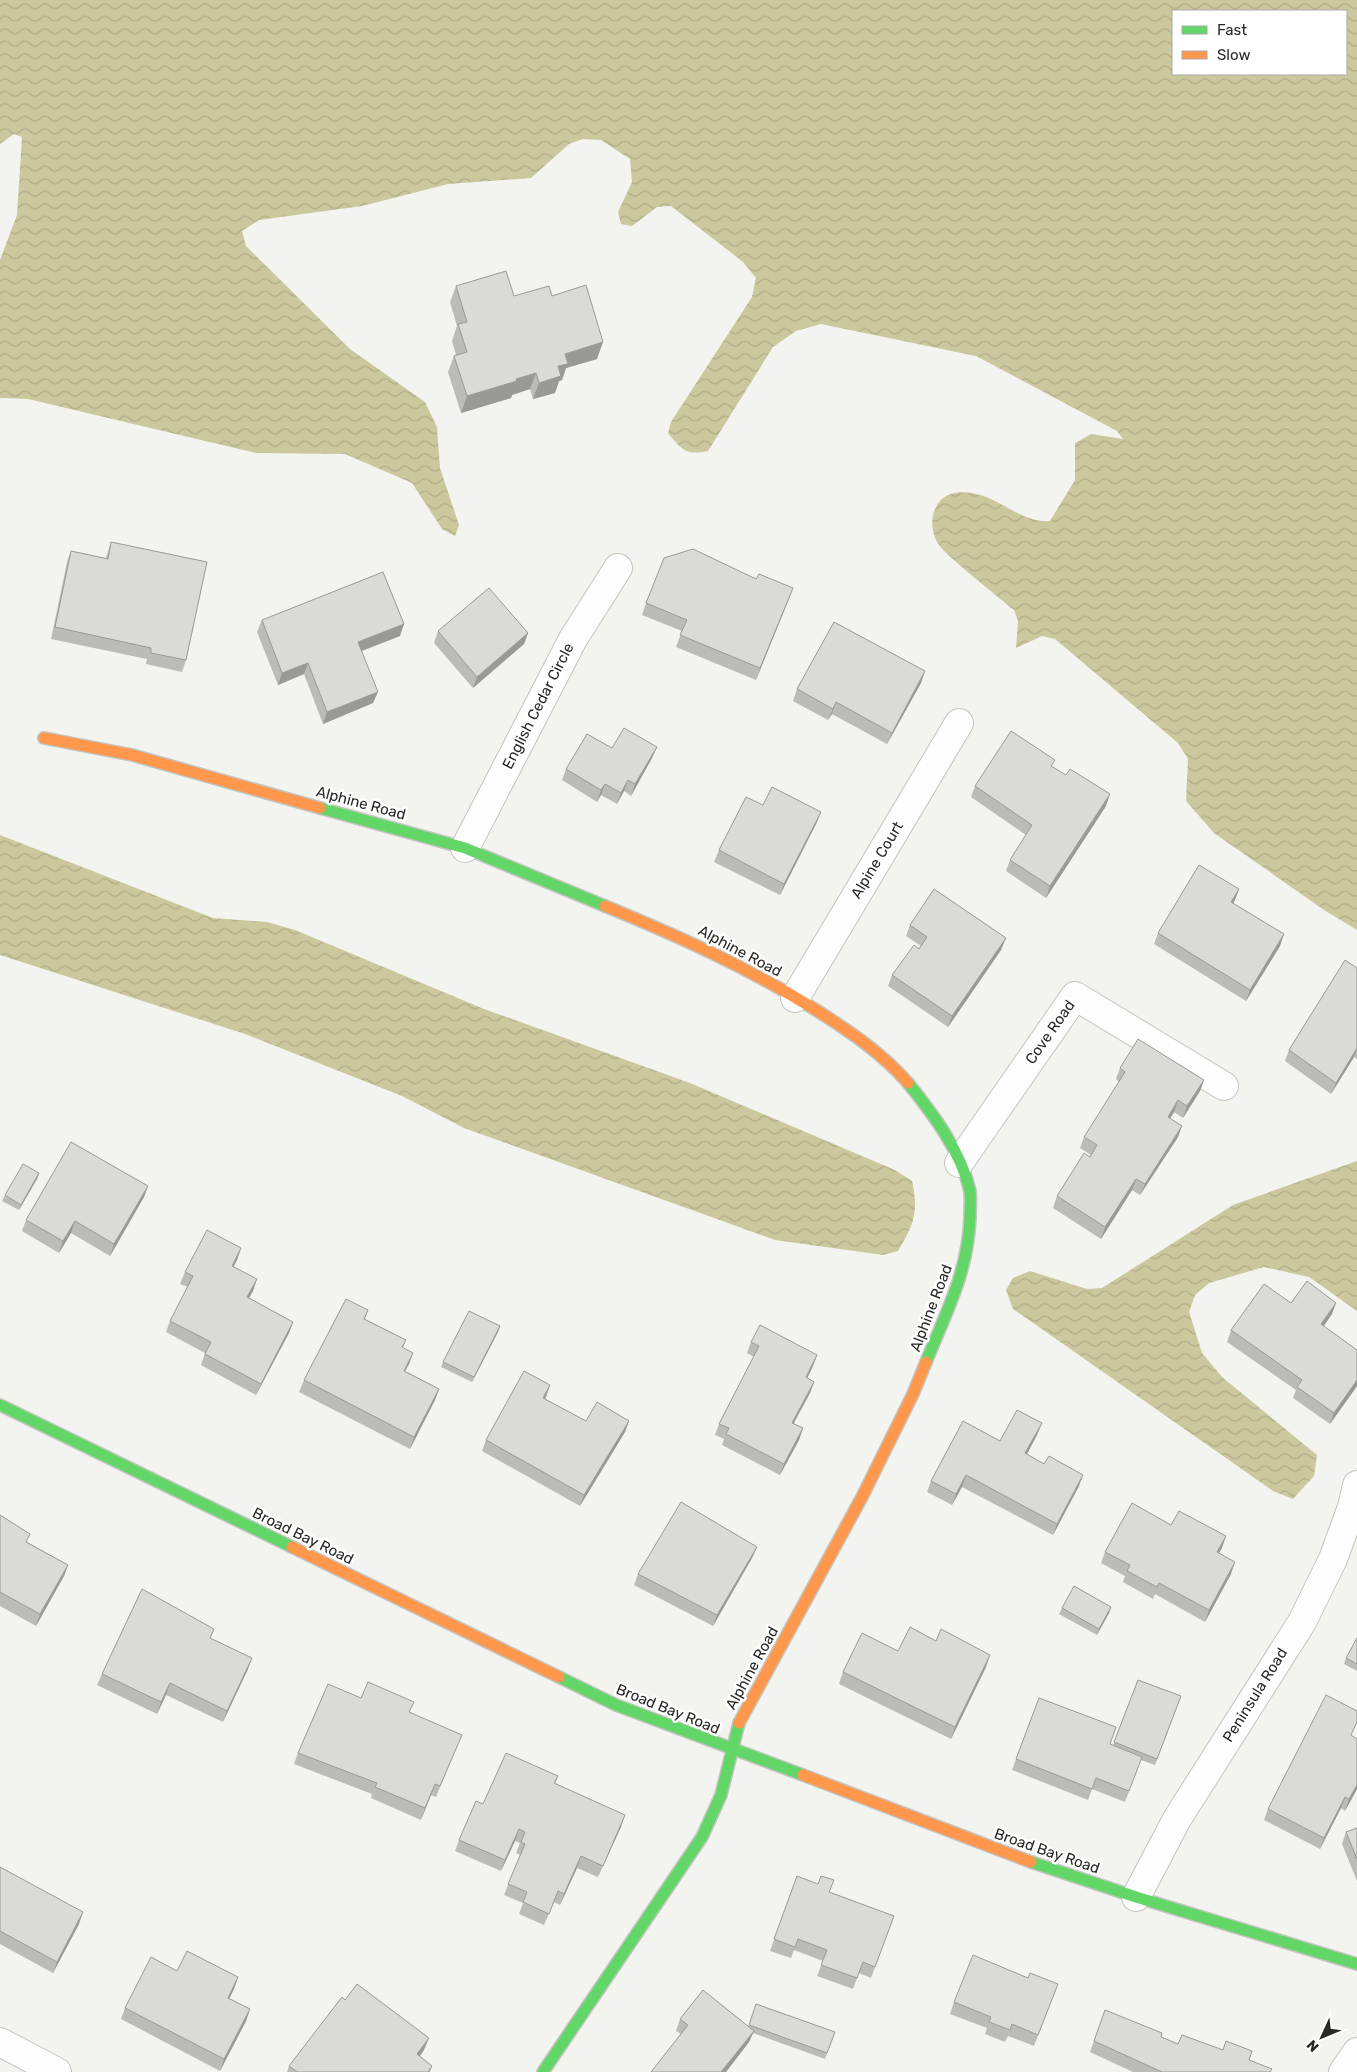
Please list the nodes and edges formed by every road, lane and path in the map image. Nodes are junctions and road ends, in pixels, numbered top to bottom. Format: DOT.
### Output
graph roads {
  1 [pos="618,568"];
  2 [pos="959,723"];
  3 [pos="44,738"];
  4 [pos="465,848"];
  5 [pos="795,998"];
  6 [pos="1224,1086"];
  7 [pos="959,1163"];
  8 [pos="0,1405"];
  9 [pos="1357,1485"];
  10 [pos="731,1750"];
  11 [pos="1136,1897"];
  12 [pos="1357,1964"];
  13 [pos="0,2042"];
  14 [pos="1357,2052"];
  15 [pos="57,2072"];
  16 [pos="543,2072"];
  17 [pos="1344,2072"];
  1 -- 4 [label="street, English Cedar Circle"];
  2 -- 5 [label="street, Alpine Court"];
  3 -- 4 [label="street, Alphine Road"];
  4 -- 5 [label="street, Alphine Road"];
  5 -- 7 [label="street, Alphine Road"];
  6 -- 7 [label="street, Cove Road"];
  7 -- 10 [label="street, Alphine Road"];
  8 -- 10 [label="street, Broad Bay Road"];
  9 -- 11 [label="street, Peninsula Road"];
  10 -- 11 [label="street, Broad Bay Road"];
  10 -- 16 [label="street, Alphine Road"];
  11 -- 12 [label="street, Broad Bay Road"];
  13 -- 15 [label="street"];
  14 -- 17 [label="street"];
}
